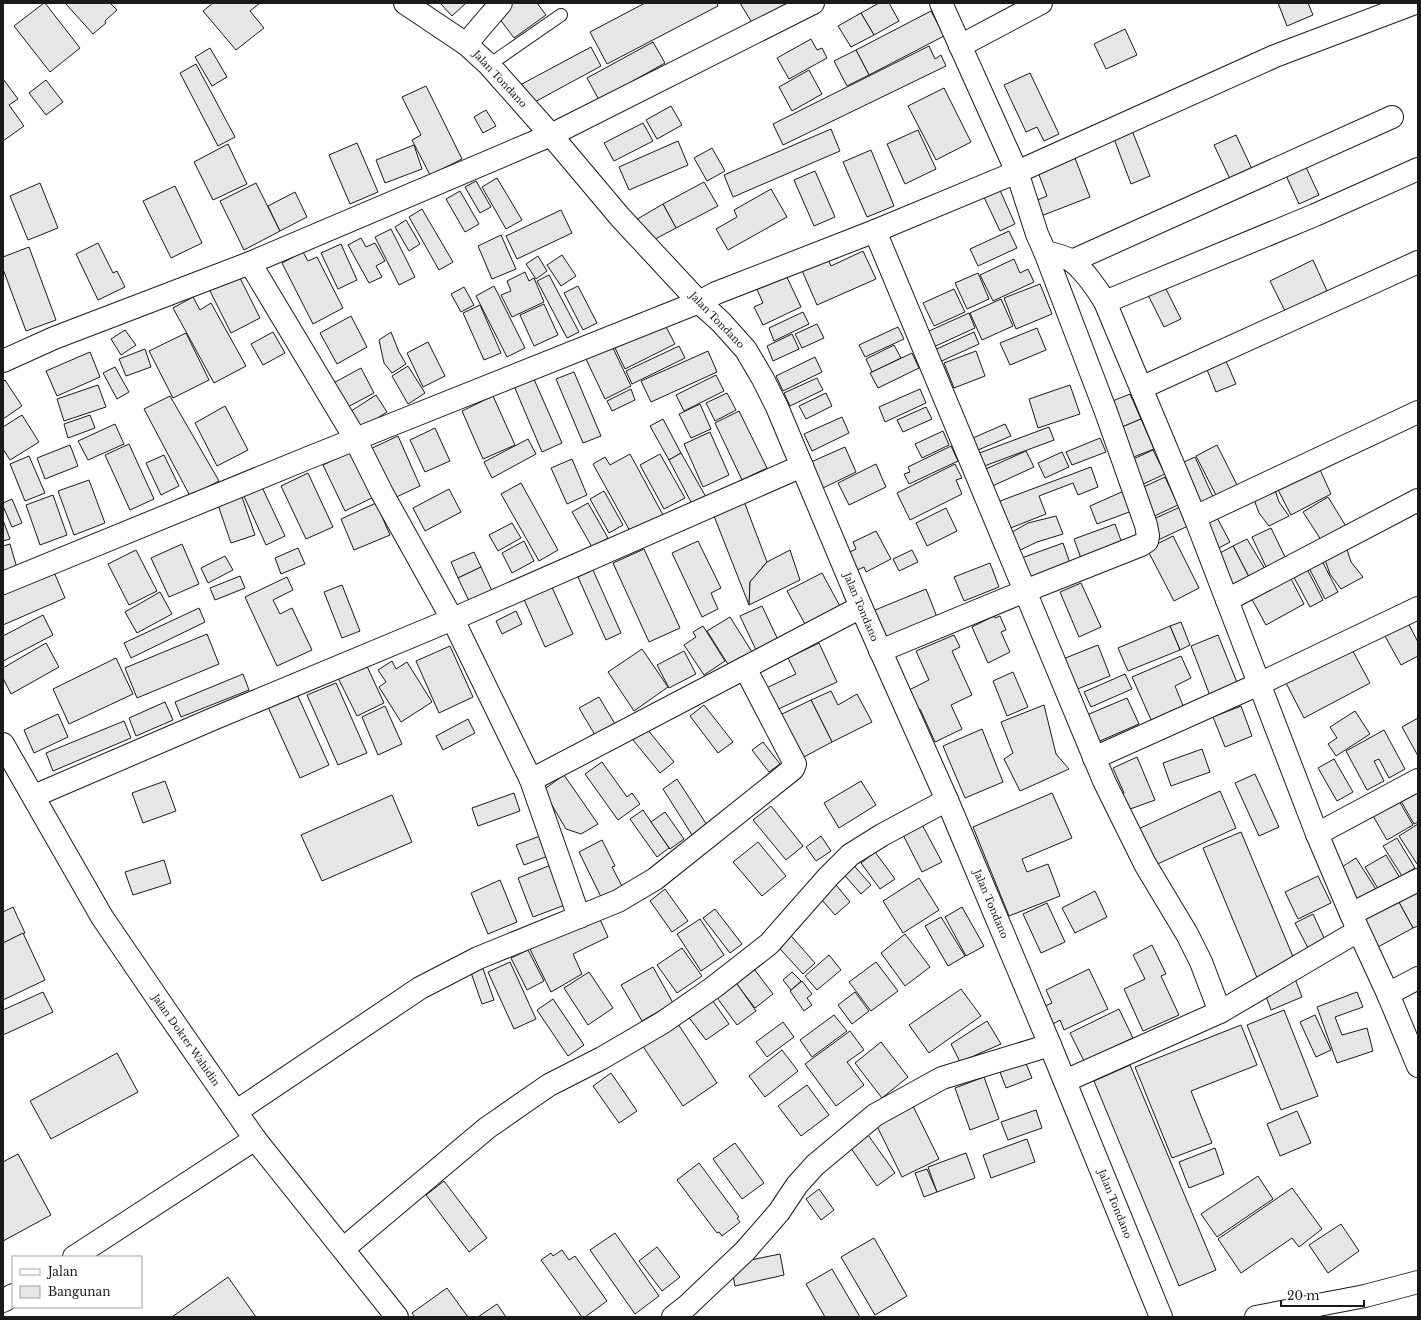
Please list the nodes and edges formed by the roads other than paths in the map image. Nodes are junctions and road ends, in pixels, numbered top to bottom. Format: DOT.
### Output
graph roads {
  1 [pos="406,3"];
  2 [pos="501,3"];
  3 [pos="813,3"];
  4 [pos="941,3"];
  5 [pos="1041,3"];
  6 [pos="1415,3"];
  7 [pos="561,15"];
  8 [pos="466,44"];
  9 [pos="960,46"];
  10 [pos="488,65"];
  11 [pos="1392,117"];
  12 [pos="551,135"];
  13 [pos="1418,169"];
  14 [pos="1017,172"];
  15 [pos="876,231"];
  16 [pos="1045,252"];
  17 [pos="1072,261"];
  18 [pos="1418,262"];
  19 [pos="250,263"];
  20 [pos="699,302"];
  21 [pos="1105,302"];
  22 [pos="3,361"];
  23 [pos="1141,388"];
  24 [pos="1418,412"];
  25 [pos="354,440"];
  26 [pos="802,466"];
  27 [pos="1418,500"];
  28 [pos="1195,517"];
  29 [pos="3,583"];
  30 [pos="1026,591"];
  31 [pos="1227,600"];
  32 [pos="861,608"];
  33 [pos="1418,608"];
  34 [pos="453,619"];
  35 [pos="880,651"];
  36 [pos="745,668"];
  37 [pos="1259,684"];
  38 [pos="4,747"];
  39 [pos="1094,758"];
  40 [pos="531,780"];
  41 [pos="1418,780"];
  42 [pos="34,796"];
  43 [pos="947,800"];
  44 [pos="1317,834"];
  45 [pos="1418,880"];
  46 [pos="579,917"];
  47 [pos="1354,923"];
  48 [pos="1418,978"];
  49 [pos="1388,994"];
  50 [pos="1220,1012"];
  51 [pos="1050,1045"];
  52 [pos="1418,1066"];
  53 [pos="1065,1081"];
  54 [pos="237,1111"];
  55 [pos="256,1139"];
  56 [pos="343,1249"];
  57 [pos="76,1256"];
  58 [pos="1418,1282"];
  59 [pos="12,1296"];
  60 [pos="3,1301"];
  61 [pos="397,1317"];
  62 [pos="673,1317"];
  63 [pos="1161,1317"];
  64 [pos="1256,1317"];
  1 -- 8 [label="street, Jalan Tondano"];
  2 -- 8 [label="street"];
  3 -- 12 [label="street"];
  4 -- 9 [label="street"];
  5 -- 9 [label="street"];
  6 -- 14 [label="street"];
  7 -- 10 [label="lane"];
  8 -- 10 [label="street, Jalan Tondano"];
  9 -- 14 [label="street"];
  10 -- 12 [label="street, Jalan Tondano"];
  11 -- 17 [label="street"];
  12 -- 19 [label="street"];
  12 -- 20 [label="street, Jalan Tondano"];
  13 -- 21 [label="street"];
  14 -- 15 [label="street"];
  14 -- 16 [label="street"];
  15 -- 20 [label="street"];
  15 -- 30 [label="street"];
  16 -- 17 [label="street"];
  16 -- 30 [label="street"];
  17 -- 21 [label="street"];
  18 -- 23 [label="street"];
  19 -- 22 [label="street"];
  19 -- 25 [label="street"];
  20 -- 25 [label="street"];
  20 -- 26 [label="street, Jalan Tondano"];
  21 -- 23 [label="street"];
  23 -- 28 [label="street"];
  24 -- 28 [label="street"];
  25 -- 29 [label="street"];
  25 -- 34 [label="street"];
  26 -- 32 [label="street, Jalan Tondano"];
  26 -- 34 [label="street"];
  27 -- 31 [label="street"];
  28 -- 31 [label="street"];
  30 -- 35 [label="street"];
  30 -- 39 [label="street"];
  31 -- 37 [label="street"];
  32 -- 35 [label="street, Jalan Tondano"];
  32 -- 36 [label="street"];
  33 -- 37 [label="street"];
  34 -- 40 [label="street"];
  34 -- 42 [label="street"];
  35 -- 43 [label="street, Jalan Tondano"];
  36 -- 40 [label="street"];
  36 -- 46 [label="street"];
  37 -- 39 [label="street"];
  37 -- 44 [label="street"];
  38 -- 42 [label="street, Jalan Dokter Wahidin"];
  39 -- 50 [label="street"];
  40 -- 46 [label="street"];
  41 -- 44 [label="street"];
  42 -- 54 [label="street, Jalan Dokter Wahidin"];
  43 -- 51 [label="street, Jalan Tondano"];
  43 -- 56 [label="street"];
  44 -- 47 [label="street"];
  45 -- 47 [label="street"];
  46 -- 54 [label="street"];
  47 -- 49 [label="street"];
  47 -- 50 [label="street"];
  48 -- 49 [label="street"];
  49 -- 52 [label="street"];
  50 -- 53 [label="street"];
  51 -- 53 [label="street, Jalan Tondano"];
  51 -- 62 [label="street"];
  53 -- 63 [label="street, Jalan Tondano"];
  54 -- 55 [label="street, Jalan Dokter Wahidin"];
  55 -- 56 [label="street, Jalan Dokter Wahidin"];
  55 -- 57 [label="street"];
  56 -- 61 [label="street, Jalan Dokter Wahidin"];
  58 -- 64 [label="street"];
  59 -- 60 [label="street"];
}
